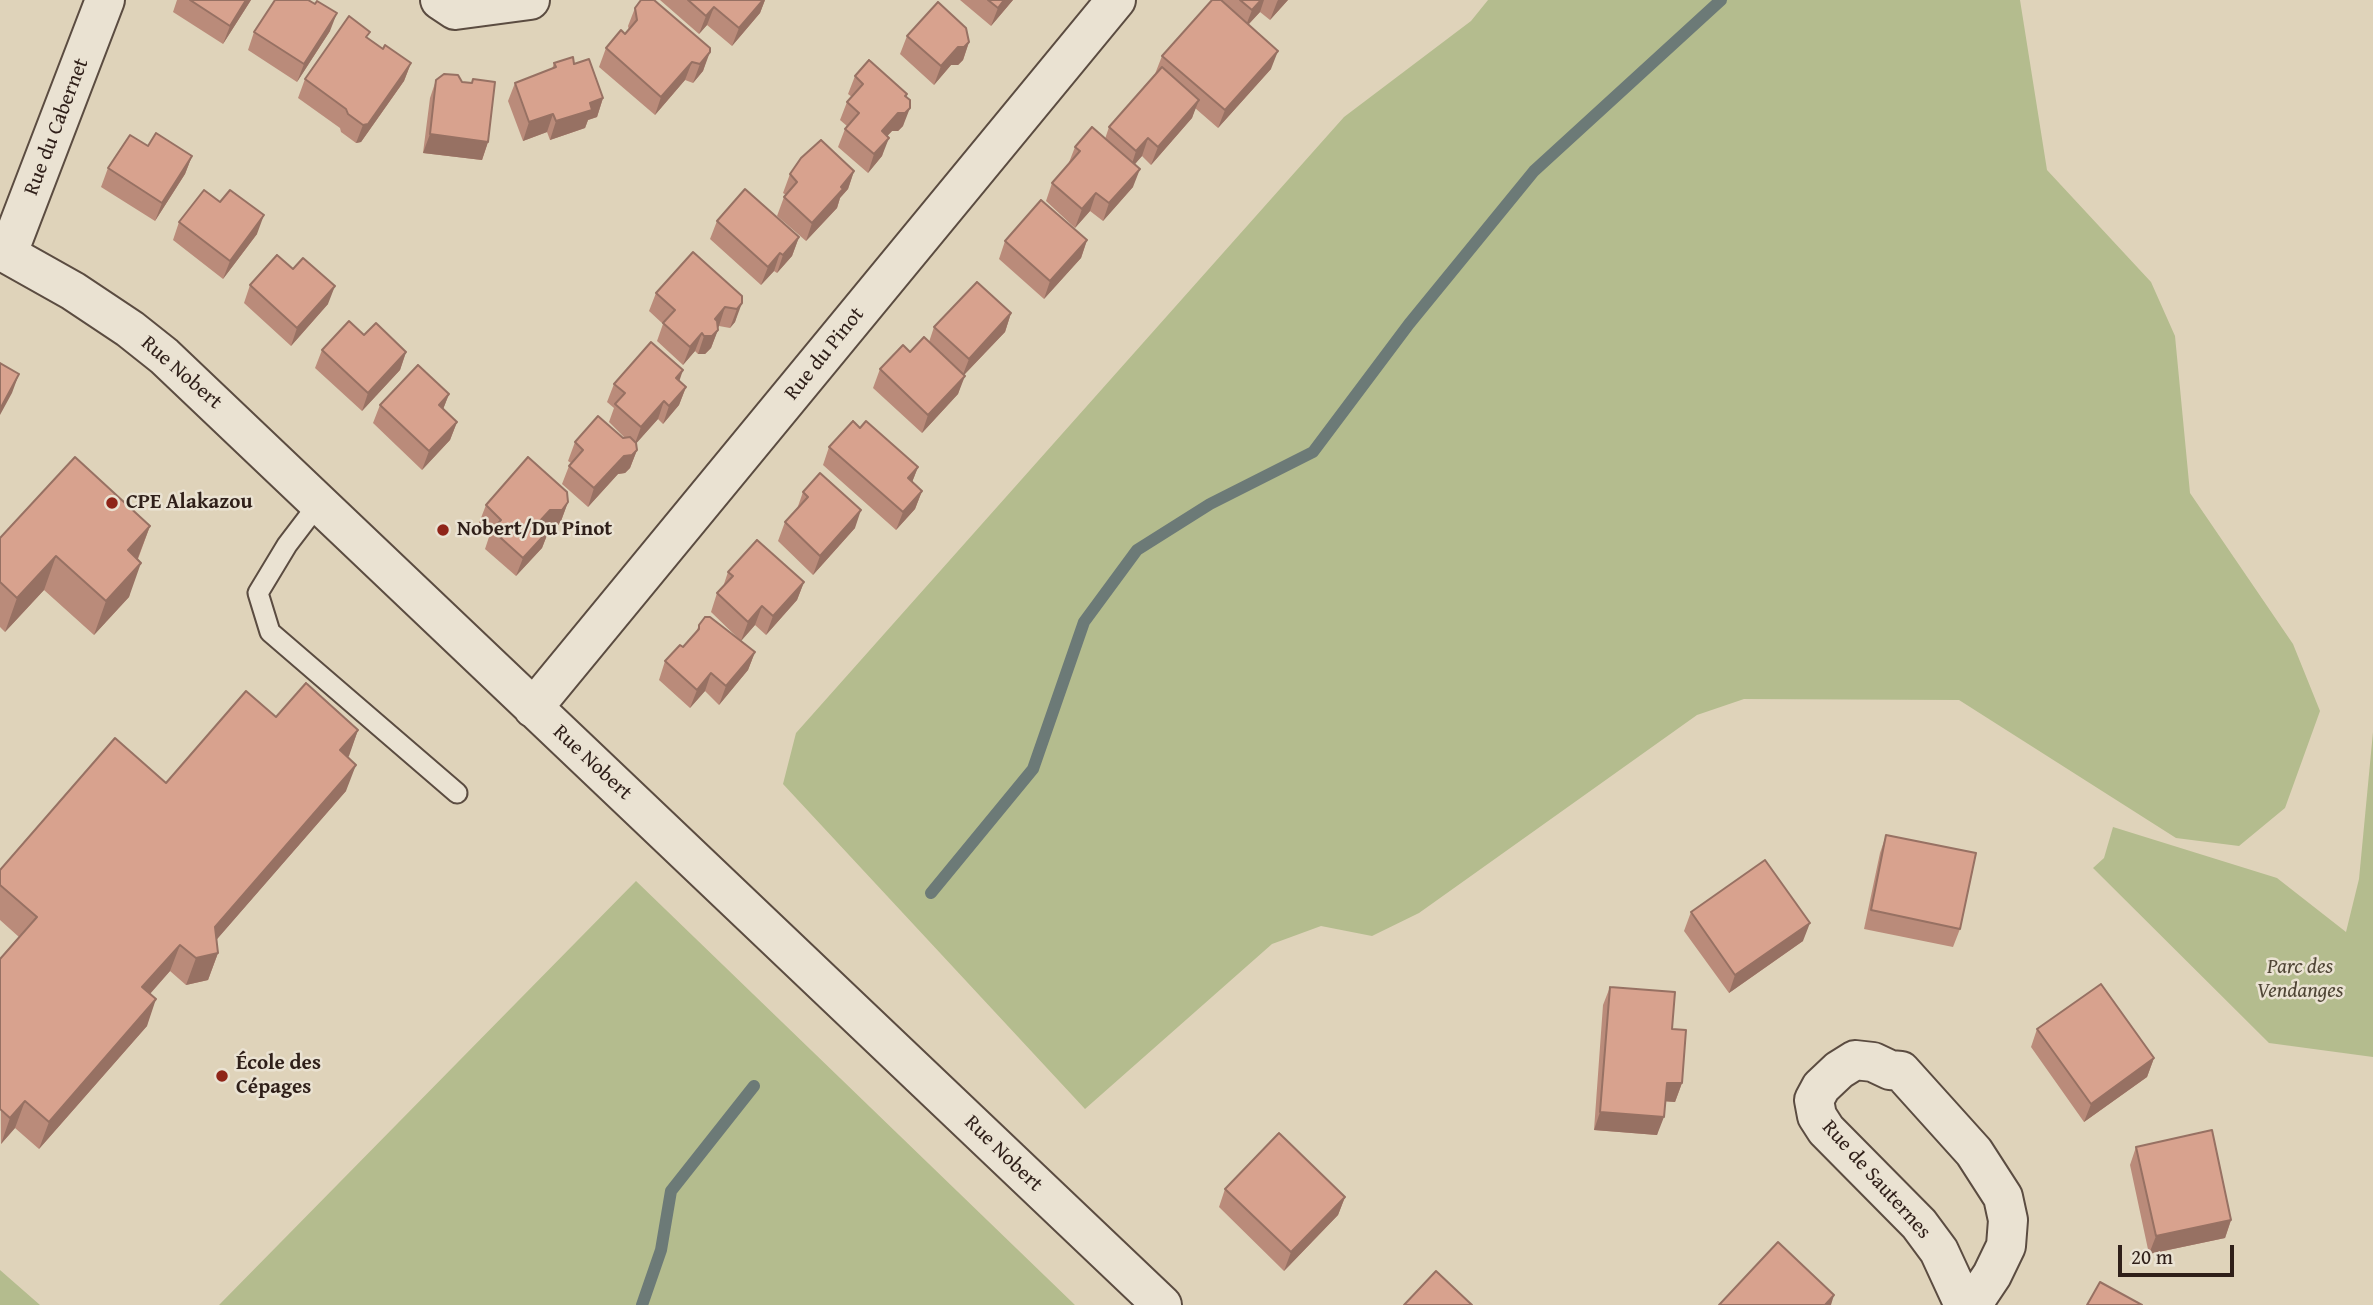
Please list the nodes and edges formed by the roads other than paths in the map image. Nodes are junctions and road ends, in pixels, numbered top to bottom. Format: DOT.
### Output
graph roads {
  1 [pos="105,0"];
  2 [pos="440,0"];
  3 [pos="530,0"];
  4 [pos="1116,0"];
  5 [pos="4,251"];
  6 [pos="319,503"];
  7 [pos="533,708"];
  8 [pos="457,793"];
  9 [pos="1162,1305"];
  10 [pos="1964,1305"];
  11 [pos="1972,1305"];
  1 -- 5 [label="street, Rue du Cabernet"];
  2 -- 3 [label="street"];
  4 -- 7 [label="street, Rue du Pinot"];
  5 -- 6 [label="street, Rue Nobert"];
  6 -- 7 [label="street, Rue Nobert"];
  6 -- 8 [label="lane"];
  7 -- 9 [label="street, Rue Nobert"];
  10 -- 11 [label="street, Rue de Sauternes"];
}
